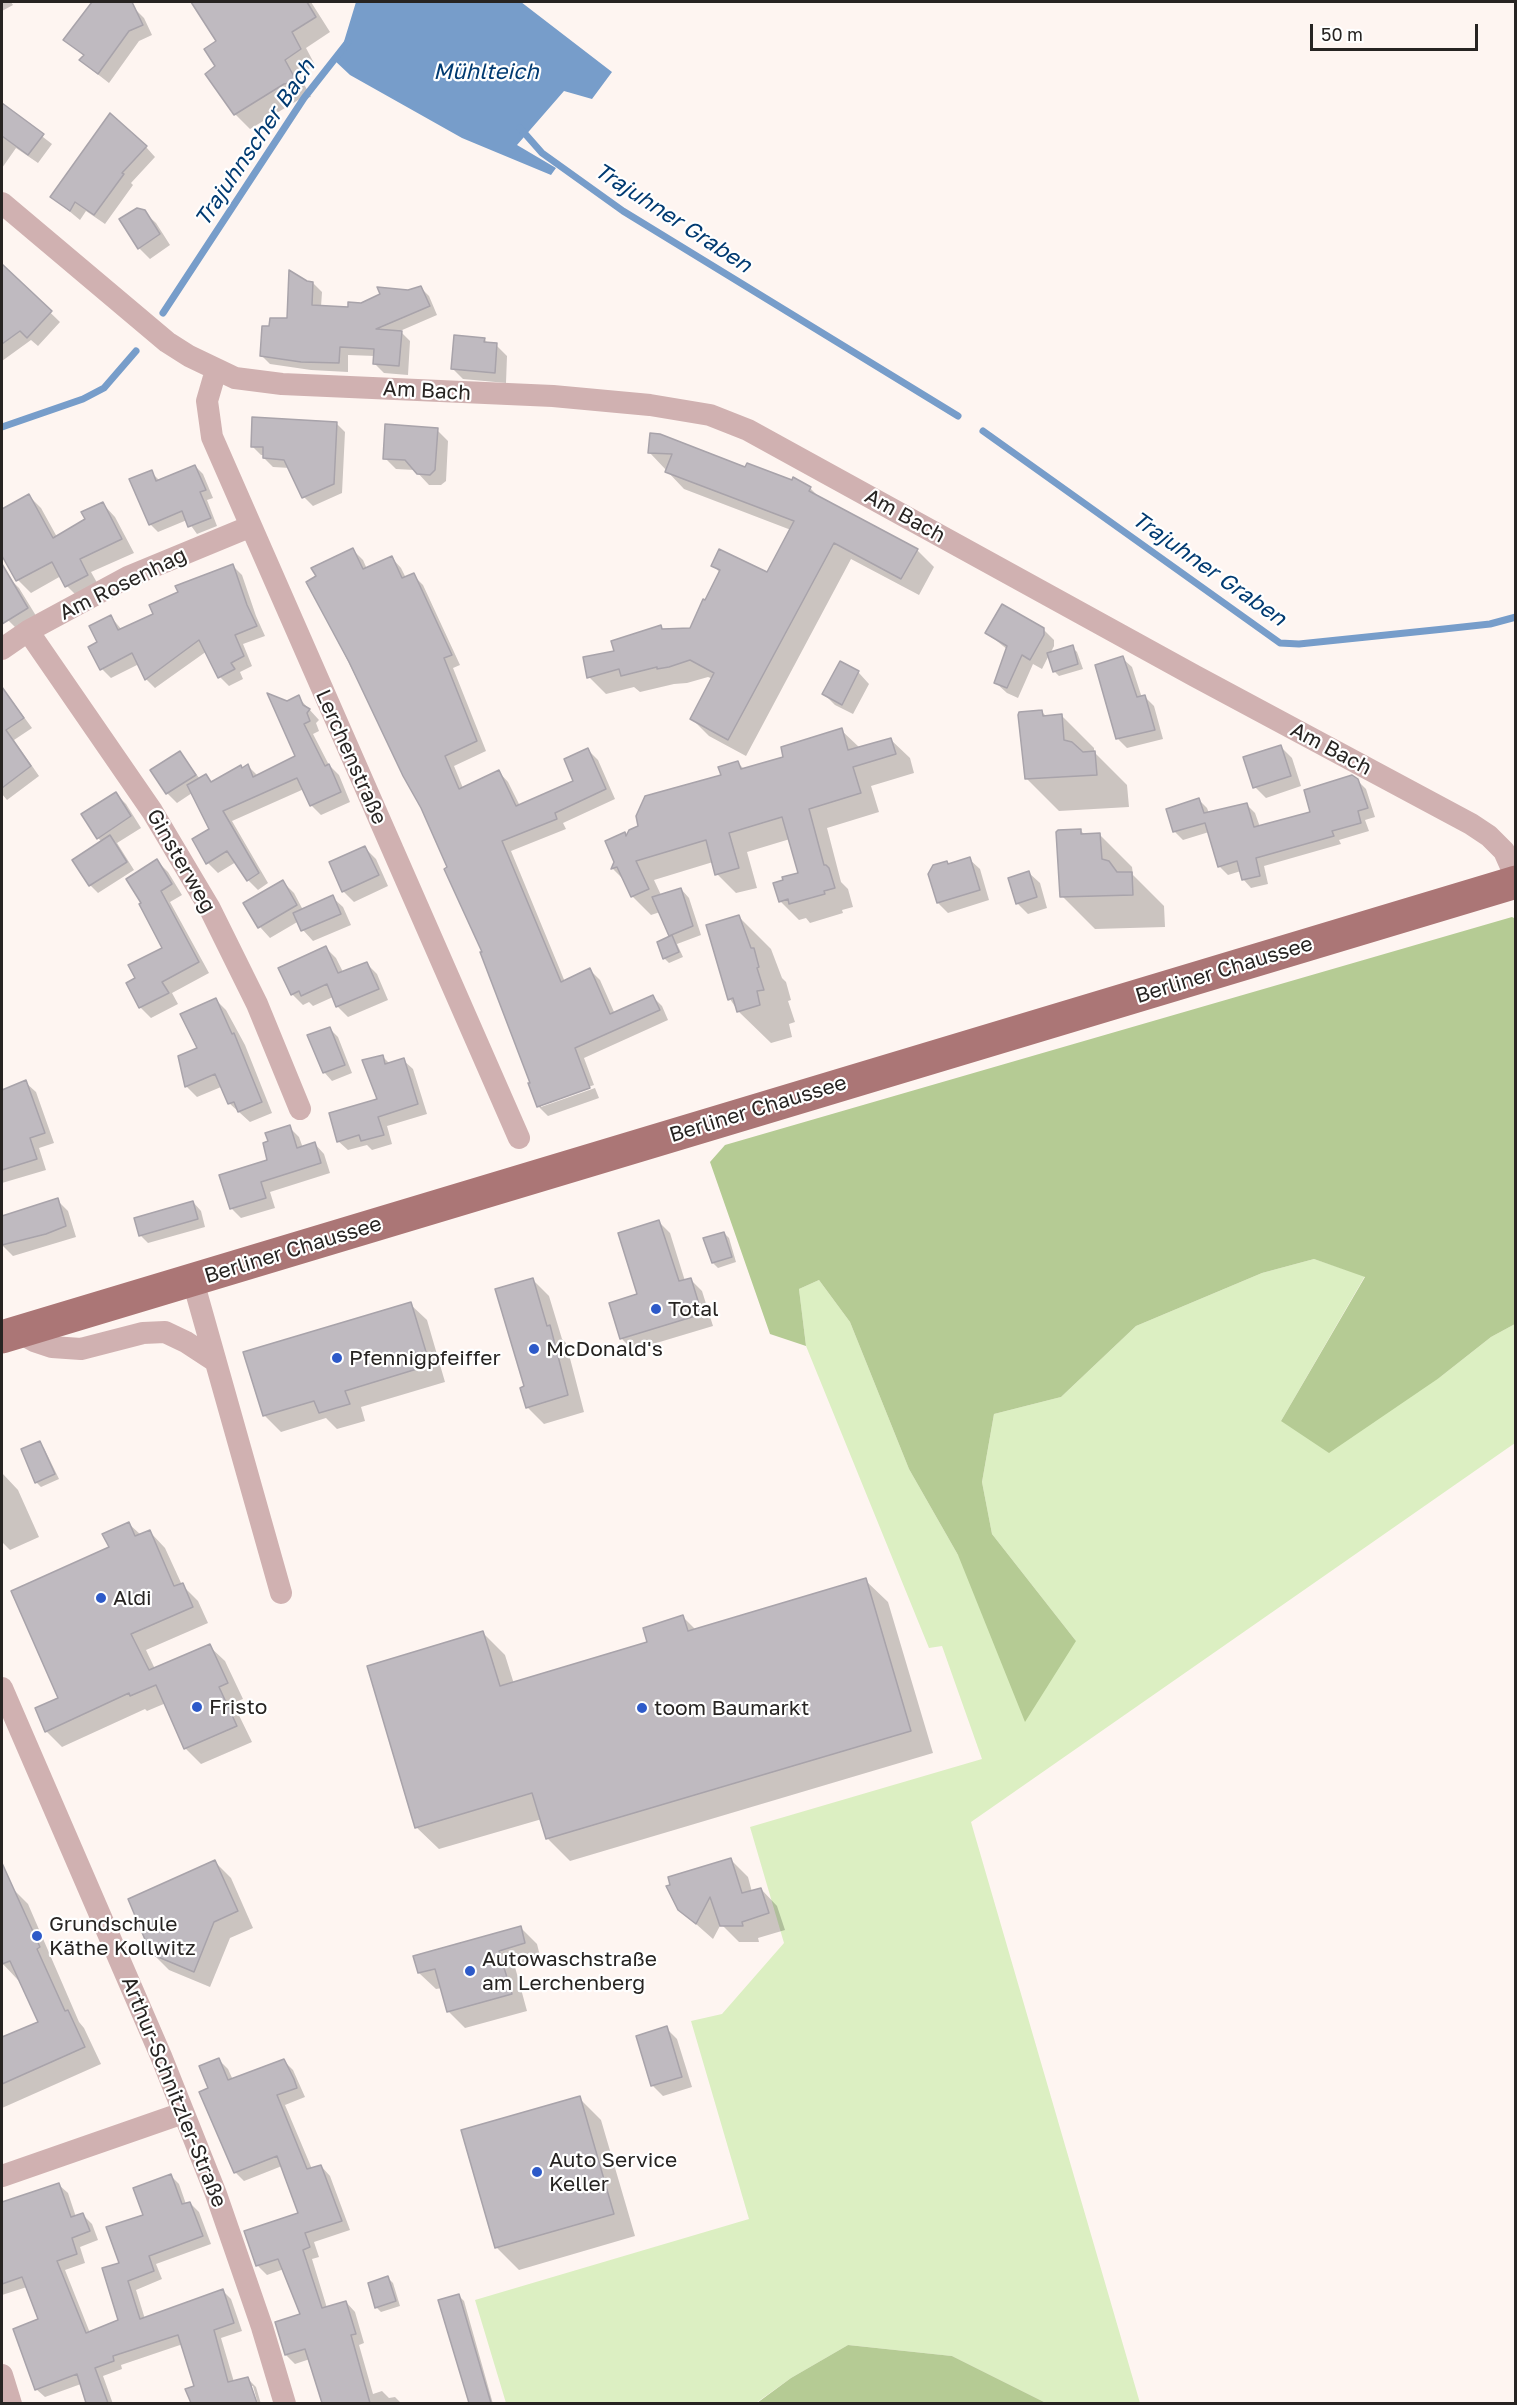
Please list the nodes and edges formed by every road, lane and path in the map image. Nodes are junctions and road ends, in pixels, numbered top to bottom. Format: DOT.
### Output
graph roads {
  1 [pos="3,208"];
  2 [pos="216,370"];
  3 [pos="249,527"];
  4 [pos="28,631"];
  5 [pos="2,649"];
  6 [pos="1515,880"];
  7 [pos="300,1109"];
  8 [pos="519,1138"];
  9 [pos="193,1281"];
  10 [pos="10,1334"];
  11 [pos="215,1361"];
  12 [pos="280,1593"];
  13 [pos="2,1688"];
  14 [pos="183,2113"];
  15 [pos="2,2176"];
  16 [pos="2,2375"];
  17 [pos="11,2403"];
  18 [pos="285,2403"];
  1 -- 2 [label="street, Am Bach"];
  2 -- 3 [label="street, Lerchenstraße"];
  2 -- 6 [label="street, Am Bach"];
  3 -- 4 [label="street, Am Rosenhag"];
  3 -- 8 [label="street, Lerchenstraße"];
  4 -- 5 [label="street, Am Rosenhag"];
  4 -- 7 [label="street, Ginsterweg"];
  6 -- 9 [label="main road, Berliner Chaussee"];
  9 -- 10 [label="main road, Berliner Chaussee"];
  9 -- 11 [label="street"];
  10 -- 11 [label="street"];
  11 -- 12 [label="street"];
  13 -- 14 [label="street, Arthur-Schnitzler-Straße"];
  14 -- 15 [label="street"];
  14 -- 18 [label="street, Arthur-Schnitzler-Straße"];
  16 -- 17 [label="street"];
}
